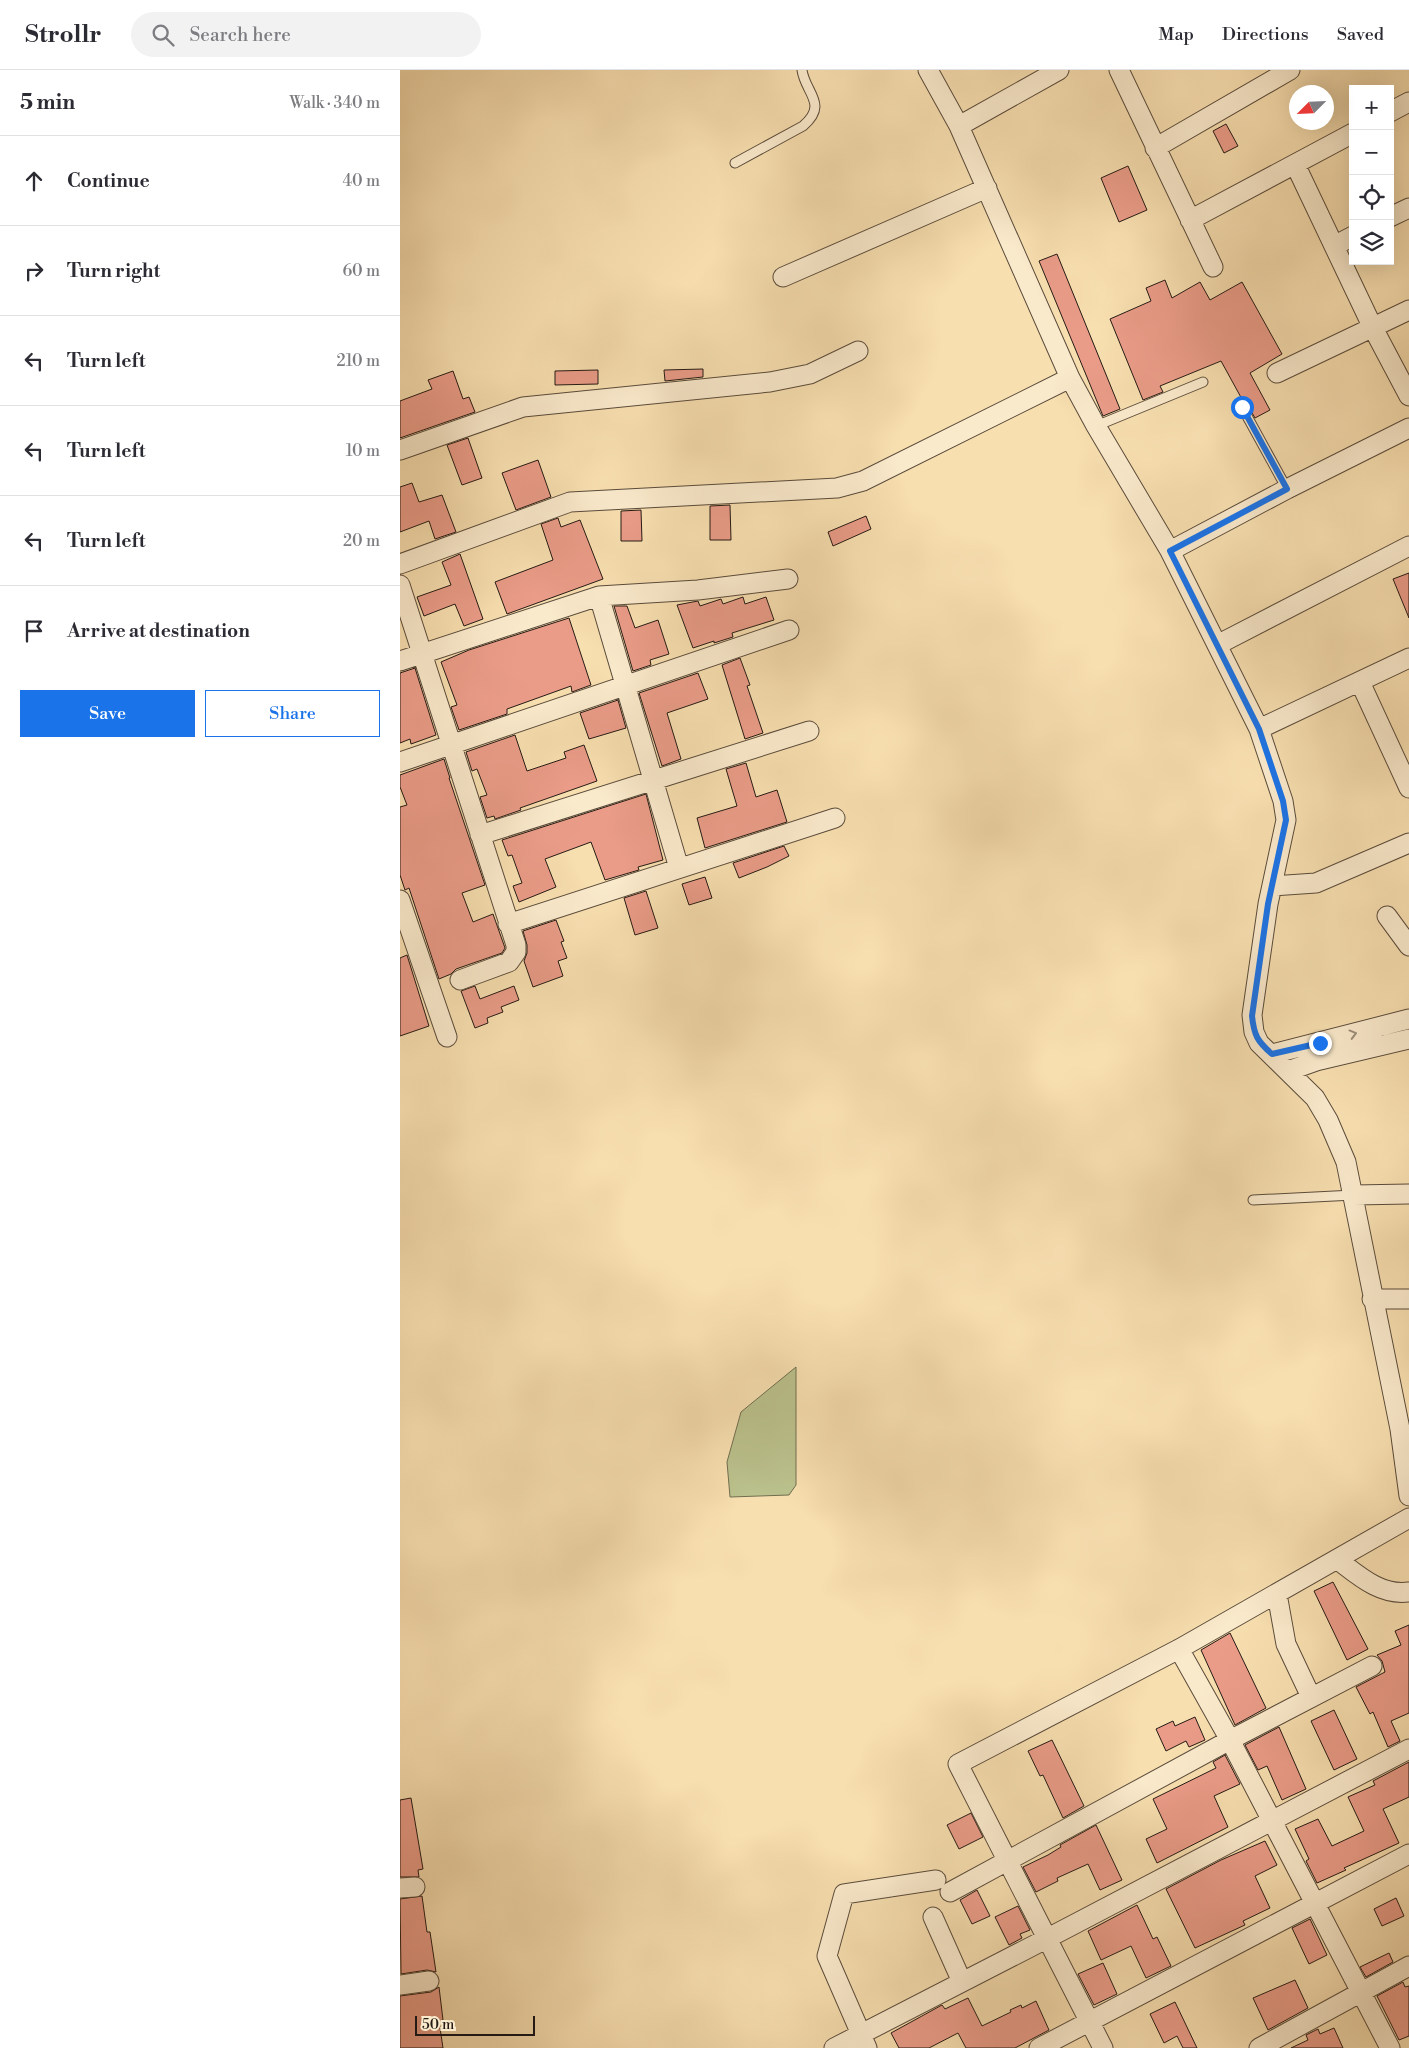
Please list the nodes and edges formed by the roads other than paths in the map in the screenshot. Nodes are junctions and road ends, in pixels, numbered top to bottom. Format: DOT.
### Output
graph roads {
  1 [pos="802,70"];
  2 [pos="928,70"];
  3 [pos="1058,70"];
  4 [pos="1119,70"];
  5 [pos="1290,70"];
  6 [pos="1409,102"];
  7 [pos="1394,110"];
  8 [pos="959,126"];
  9 [pos="1349,135"];
  10 [pos="1155,148"];
  11 [pos="734,162"];
  12 [pos="1295,164"];
  13 [pos="986,188"];
  14 [pos="1409,208"];
  15 [pos="1394,215"];
  16 [pos="1190,220"];
  17 [pos="1349,238"];
  18 [pos="1334,246"];
  19 [pos="1213,267"];
  20 [pos="783,277"];
  21 [pos="1409,310"];
  22 [pos="1372,328"];
  23 [pos="858,351"];
  24 [pos="1277,373"];
  25 [pos="1070,378"];
  26 [pos="1203,382"];
  27 [pos="1409,396"];
  28 [pos="1242,407"];
  29 [pos="1096,426"];
  30 [pos="1409,428"];
  31 [pos="400,450"];
  32 [pos="1287,489"];
  33 [pos="1409,546"];
  34 [pos="1170,551"];
  35 [pos="400,564"];
  36 [pos="788,579"];
  37 [pos="400,585"];
  38 [pos="599,596"];
  39 [pos="789,630"];
  40 [pos="1217,645"];
  41 [pos="423,652"];
  42 [pos="1409,658"];
  43 [pos="400,661"];
  44 [pos="1360,682"];
  45 [pos="626,685"];
  46 [pos="1259,729"];
  47 [pos="809,730"];
  48 [pos="452,744"];
  49 [pos="400,762"];
  50 [pos="654,780"];
  51 [pos="1409,788"];
  52 [pos="835,818"];
  53 [pos="480,835"];
  54 [pos="1409,843"];
  55 [pos="679,868"];
  56 [pos="1272,886"];
  57 [pos="400,900"];
  58 [pos="1387,916"];
  59 [pos="508,924"];
  60 [pos="1409,946"];
  61 [pos="460,980"];
  62 [pos="1409,1019"];
  63 [pos="447,1037"];
  64 [pos="1409,1039"];
  65 [pos="1272,1054"];
  66 [pos="1288,1071"];
  67 [pos="1409,1194"];
  68 [pos="1354,1195"];
  69 [pos="1253,1200"];
  70 [pos="1372,1299"];
  71 [pos="1409,1299"];
  72 [pos="1405,1429"];
  73 [pos="1409,1496"];
  74 [pos="1409,1518"];
  75 [pos="1338,1560"];
  76 [pos="1409,1592"];
  77 [pos="1277,1594"];
  78 [pos="1179,1649"];
  79 [pos="1372,1666"];
  80 [pos="1311,1697"];
  81 [pos="1230,1740"];
  82 [pos="1409,1749"];
  83 [pos="1271,1820"];
  84 [pos="1409,1854"];
  85 [pos="1008,1860"];
  86 [pos="1314,1903"];
  87 [pos="934,1917"];
  88 [pos="1048,1938"];
  89 [pos="1409,1966"];
  90 [pos="429,1981"];
  91 [pos="962,1982"];
  92 [pos="400,1985"];
  93 [pos="1361,1993"];
  94 [pos="1089,2022"];
  95 [pos="865,2041"];
  96 [pos="834,2048"];
  97 [pos="1039,2048"];
  98 [pos="1103,2048"];
  99 [pos="1259,2048"];
  100 [pos="1390,2048"];
  1 -- 11 [label="lane"];
  2 -- 8 [label="street"];
  3 -- 8 [label="street"];
  4 -- 10 [label="street"];
  5 -- 10 [label="street"];
  6 -- 7 [label="street"];
  8 -- 13 [label="street"];
  9 -- 12 [label="street"];
  10 -- 16 [label="street"];
  12 -- 16 [label="street"];
  12 -- 18 [label="street"];
  13 -- 20 [label="street"];
  13 -- 25 [label="street"];
  14 -- 15 [label="street"];
  16 -- 19 [label="street"];
  17 -- 18 [label="street"];
  18 -- 22 [label="street"];
  21 -- 22 [label="street"];
  22 -- 24 [label="street"];
  22 -- 27 [label="street"];
  23 -- 31 [label="street"];
  25 -- 29 [label="street"];
  25 -- 35 [label="street"];
  26 -- 29 [label="lane"];
  28 -- 32 [label="lane"];
  29 -- 34 [label="street"];
  30 -- 32 [label="street"];
  32 -- 34 [label="street"];
  33 -- 40 [label="street"];
  34 -- 40 [label="street"];
  36 -- 38 [label="street"];
  37 -- 41 [label="street"];
  38 -- 41 [label="street"];
  38 -- 45 [label="street"];
  39 -- 45 [label="street"];
  40 -- 46 [label="street"];
  41 -- 43 [label="street"];
  41 -- 48 [label="street"];
  42 -- 44 [label="street"];
  44 -- 46 [label="street"];
  44 -- 51 [label="street"];
  45 -- 48 [label="street"];
  45 -- 50 [label="street"];
  46 -- 56 [label="street"];
  47 -- 50 [label="street"];
  48 -- 49 [label="street"];
  48 -- 53 [label="street"];
  50 -- 53 [label="street"];
  50 -- 55 [label="street"];
  52 -- 55 [label="street"];
  53 -- 59 [label="street"];
  54 -- 56 [label="street"];
  55 -- 59 [label="street"];
  56 -- 65 [label="street"];
  57 -- 63 [label="street"];
  58 -- 60 [label="street"];
  59 -- 61 [label="street"];
  65 -- 62 [label="street, one-way"];
  64 -- 66 [label="street"];
  65 -- 66 [label="street"];
  66 -- 68 [label="street"];
  67 -- 68 [label="street"];
  68 -- 69 [label="lane"];
  68 -- 70 [label="street"];
  70 -- 71 [label="street"];
  70 -- 72 [label="street"];
  72 -- 73 [label="street"];
  74 -- 75 [label="street"];
  75 -- 76 [label="street"];
  75 -- 77 [label="street"];
  77 -- 78 [label="street"];
  77 -- 80 [label="street"];
  78 -- 81 [label="street"];
  78 -- 85 [label="street"];
  79 -- 80 [label="street"];
  80 -- 81 [label="street"];
  81 -- 83 [label="street"];
  81 -- 85 [label="street"];
  82 -- 83 [label="street"];
  83 -- 86 [label="street"];
  83 -- 88 [label="street"];
  84 -- 86 [label="street"];
  85 -- 88 [label="street"];
  85 -- 95 [label="street"];
  86 -- 93 [label="street"];
  86 -- 94 [label="street"];
  87 -- 91 [label="street"];
  88 -- 91 [label="street"];
  88 -- 94 [label="street"];
  89 -- 93 [label="street"];
  90 -- 92 [label="street"];
  91 -- 95 [label="street"];
  93 -- 99 [label="street"];
  93 -- 100 [label="street"];
  94 -- 97 [label="street"];
  94 -- 98 [label="street"];
  95 -- 96 [label="street"];
}
